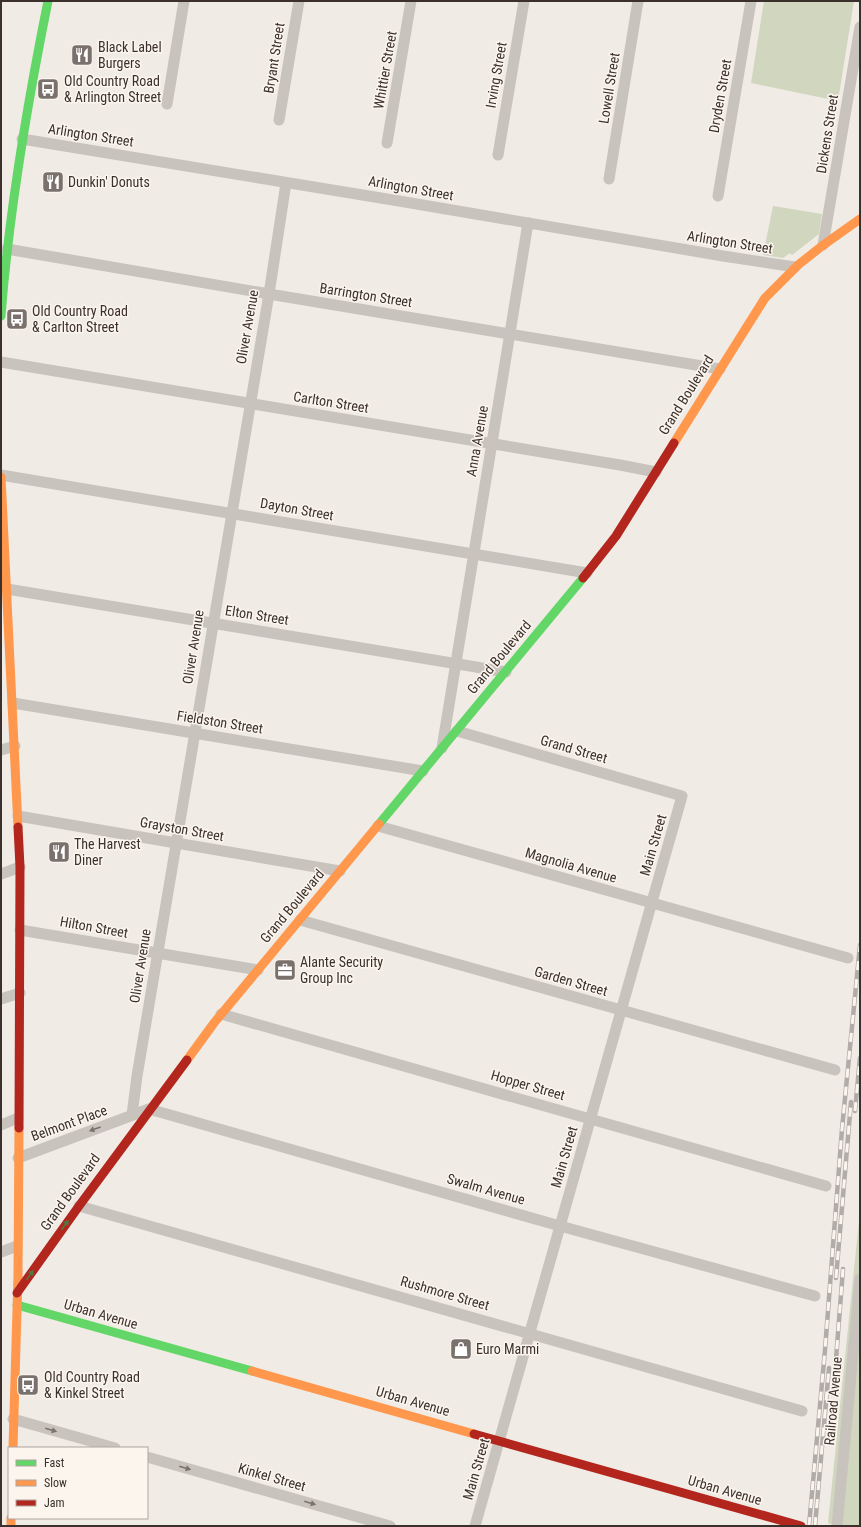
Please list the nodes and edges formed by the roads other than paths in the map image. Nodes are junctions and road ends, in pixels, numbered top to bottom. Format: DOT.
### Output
graph roads {
  1 [pos="48,1"];
  2 [pos="184,1"];
  3 [pos="298,1"];
  4 [pos="411,1"];
  5 [pos="524,1"];
  6 [pos="638,1"];
  7 [pos="751,1"];
  8 [pos="860,27"];
  9 [pos="167,104"];
  10 [pos="279,120"];
  11 [pos="22,139"];
  12 [pos="388,143"];
  13 [pos="498,155"];
  14 [pos="609,179"];
  15 [pos="286,183"];
  16 [pos="718,196"];
  17 [pos="860,219"];
  18 [pos="528,223"];
  19 [pos="823,245"];
  20 [pos="7,249"];
  21 [pos="794,267"];
  22 [pos="269,294"];
  23 [pos="1,316"];
  24 [pos="510,333"];
  25 [pos="1,362"];
  26 [pos="720,369"];
  27 [pos="249,403"];
  28 [pos="492,443"];
  29 [pos="656,472"];
  30 [pos="1,476"];
  31 [pos="231,513"];
  32 [pos="473,554"];
  33 [pos="587,573"];
  34 [pos="7,589"];
  35 [pos="212,623"];
  36 [pos="455,664"];
  37 [pos="506,672"];
  38 [pos="13,703"];
  39 [pos="457,731"];
  40 [pos="194,733"];
  41 [pos="15,746"];
  42 [pos="1,750"];
  43 [pos="441,750"];
  44 [pos="423,771"];
  45 [pos="682,796"];
  46 [pos="18,816"];
  47 [pos="378,826"];
  48 [pos="176,843"];
  49 [pos="20,867"];
  50 [pos="340,871"];
  51 [pos="1,874"];
  52 [pos="652,903"];
  53 [pos="300,920"];
  54 [pos="20,930"];
  55 [pos="157,953"];
  56 [pos="848,958"];
  57 [pos="258,970"];
  58 [pos="20,993"];
  59 [pos="1,999"];
  60 [pos="621,1011"];
  61 [pos="221,1014"];
  62 [pos="835,1070"];
  63 [pos="149,1110"];
  64 [pos="132,1115"];
  65 [pos="18,1118"];
  66 [pos="591,1118"];
  67 [pos="1,1125"];
  68 [pos="18,1158"];
  69 [pos="826,1186"];
  70 [pos="79,1206"];
  71 [pos="560,1226"];
  72 [pos="17,1246"];
  73 [pos="1,1252"];
  74 [pos="860,1279"];
  75 [pos="17,1293"];
  76 [pos="815,1296"];
  77 [pos="17,1305"];
  78 [pos="530,1333"];
  79 [pos="802,1411"];
  80 [pos="13,1419"];
  81 [pos="499,1440"];
  82 [pos="12,1447"];
  83 [pos="111,1447"];
  84 [pos="148,1457"];
  85 [pos="390,1526"];
  86 [pos="475,1526"];
  87 [pos="801,1526"];
  88 [pos="836,1526"];
  1 -- 11 [label="street"];
  2 -- 9 [label="street"];
  3 -- 10 [label="street, Bryant Street"];
  4 -- 12 [label="street, Whittier Street"];
  5 -- 13 [label="street, Irving Street"];
  6 -- 14 [label="street, Lowell Street"];
  7 -- 16 [label="street, Dryden Street"];
  8 -- 19 [label="street, Dickens Street"];
  11 -- 15 [label="street, Arlington Street"];
  11 -- 20 [label="street"];
  15 -- 18 [label="street, Arlington Street"];
  15 -- 22 [label="street, Oliver Avenue"];
  17 -- 19 [label="street, Grand Boulevard"];
  18 -- 21 [label="street, Arlington Street"];
  18 -- 24 [label="street, Anna Avenue"];
  19 -- 21 [label="street, Grand Boulevard"];
  20 -- 22 [label="street, Barrington Street"];
  20 -- 23 [label="street"];
  21 -- 26 [label="street, Grand Boulevard"];
  22 -- 24 [label="street, Barrington Street"];
  22 -- 27 [label="street, Oliver Avenue"];
  24 -- 26 [label="street, Barrington Street"];
  24 -- 28 [label="street, Anna Avenue"];
  25 -- 27 [label="street, Carlton Street"];
  26 -- 29 [label="street, Grand Boulevard"];
  27 -- 28 [label="street, Carlton Street"];
  27 -- 31 [label="street, Oliver Avenue"];
  28 -- 29 [label="street, Carlton Street"];
  28 -- 32 [label="street, Anna Avenue"];
  29 -- 33 [label="street, Grand Boulevard"];
  30 -- 31 [label="street, Dayton Street"];
  30 -- 34 [label="street"];
  31 -- 32 [label="street, Dayton Street"];
  31 -- 35 [label="street, Oliver Avenue"];
  32 -- 33 [label="street, Dayton Street"];
  32 -- 36 [label="street, Anna Avenue"];
  33 -- 37 [label="street, Grand Boulevard"];
  34 -- 35 [label="street, Elton Street"];
  34 -- 38 [label="street"];
  35 -- 36 [label="street, Elton Street"];
  35 -- 40 [label="street, Oliver Avenue"];
  36 -- 37 [label="street"];
  36 -- 43 [label="street, Anna Avenue"];
  37 -- 39 [label="street, Grand Boulevard"];
  38 -- 40 [label="street, Fieldston Street"];
  38 -- 41 [label="street"];
  39 -- 43 [label="street, Grand Boulevard"];
  39 -- 45 [label="street, Grand Street"];
  40 -- 44 [label="street, Fieldston Street"];
  40 -- 48 [label="street, Oliver Avenue"];
  41 -- 42 [label="street"];
  41 -- 46 [label="street"];
  43 -- 44 [label="street, Grand Boulevard"];
  44 -- 47 [label="street, Grand Boulevard"];
  45 -- 52 [label="street, Main Street"];
  46 -- 48 [label="street, Grayston Street"];
  46 -- 49 [label="street"];
  47 -- 50 [label="street, Grand Boulevard"];
  47 -- 52 [label="street, Magnolia Avenue"];
  48 -- 50 [label="street, Grayston Street"];
  48 -- 55 [label="street, Oliver Avenue"];
  49 -- 51 [label="street"];
  49 -- 54 [label="street"];
  50 -- 53 [label="street, Grand Boulevard"];
  52 -- 56 [label="street, Magnolia Avenue"];
  52 -- 60 [label="street, Main Street"];
  53 -- 57 [label="street, Grand Boulevard"];
  53 -- 60 [label="street, Garden Street"];
  54 -- 55 [label="street, Hilton Street"];
  54 -- 58 [label="street"];
  55 -- 57 [label="street, Hilton Street"];
  55 -- 64 [label="street, Oliver Avenue"];
  57 -- 61 [label="street, Grand Boulevard"];
  58 -- 59 [label="street"];
  58 -- 65 [label="street"];
  60 -- 62 [label="street, Garden Street"];
  60 -- 66 [label="street, Main Street"];
  61 -- 63 [label="street, Grand Boulevard"];
  61 -- 66 [label="street, Hopper Street"];
  63 -- 64 [label="street"];
  63 -- 70 [label="street, Grand Boulevard"];
  63 -- 71 [label="street, Swalm Avenue"];
  64 -- 68 [label="street, Belmont Place, one-way"];
  65 -- 67 [label="street"];
  65 -- 68 [label="street"];
  66 -- 69 [label="street, Hopper Street"];
  66 -- 71 [label="street, Main Street"];
  68 -- 72 [label="street"];
  75 -- 70 [label="street, Grand Boulevard, one-way"];
  70 -- 78 [label="street, Rushmore Street"];
  71 -- 76 [label="street, Swalm Avenue"];
  71 -- 78 [label="street, Main Street"];
  72 -- 73 [label="street"];
  72 -- 75 [label="street"];
  74 -- 88 [label="street, Railroad Avenue"];
  75 -- 77 [label="street"];
  77 -- 80 [label="street"];
  77 -- 81 [label="street, Urban Avenue"];
  78 -- 79 [label="street, Rushmore Street"];
  78 -- 81 [label="street, Main Street"];
  80 -- 82 [label="street"];
  80 -- 83 [label="street, one-way"];
  81 -- 86 [label="street, Main Street"];
  81 -- 87 [label="street, Urban Avenue"];
  84 -- 85 [label="street, Kinkel Street, one-way"];
}
